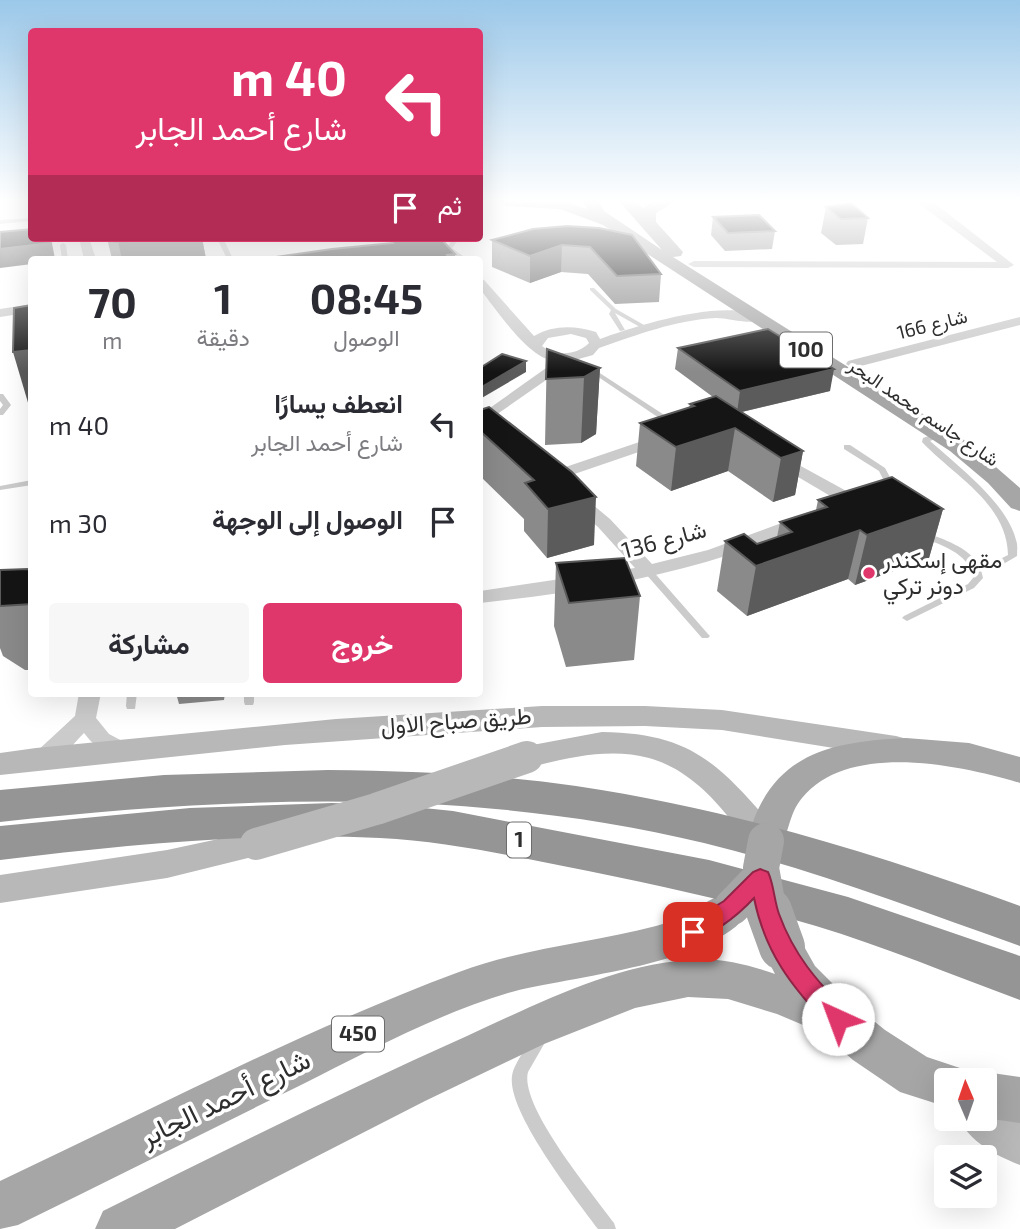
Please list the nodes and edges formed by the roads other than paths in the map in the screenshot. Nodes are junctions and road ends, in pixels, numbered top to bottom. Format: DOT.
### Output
graph roads {
  1 [pos="664,257"];
  2 [pos="679,257"];
  3 [pos="998,257"];
  4 [pos="755,265"];
  5 [pos="483,286"];
  6 [pos="592,289"];
  7 [pos="715,290"];
  8 [pos="28,309"];
  9 [pos="614,310"];
  10 [pos="0,313"];
  11 [pos="761,314"];
  12 [pos="510,320"];
  13 [pos="1020,321"];
  14 [pos="642,326"];
  15 [pos="622,330"];
  16 [pos="563,331"];
  17 [pos="583,332"];
  18 [pos="596,345"];
  19 [pos="538,350"];
  20 [pos="569,359"];
  21 [pos="853,364"];
  22 [pos="554,374"];
  23 [pos="0,396"];
  24 [pos="0,413"];
  25 [pos="668,419"];
  26 [pos="483,420"];
  27 [pos="682,432"];
  28 [pos="940,435"];
  29 [pos="760,447"];
  30 [pos="847,447"];
  31 [pos="1020,480"];
  32 [pos="28,483"];
  33 [pos="0,488"];
  34 [pos="877,494"];
  35 [pos="1020,503"];
  36 [pos="1016,526"];
  37 [pos="914,531"];
  38 [pos="977,568"];
  39 [pos="648,571"];
  40 [pos="483,597"];
  41 [pos="907,618"];
  42 [pos="705,636"];
  43 [pos="89,697"];
  44 [pos="132,697"];
  45 [pos="131,706"];
  46 [pos="85,719"];
  47 [pos="1020,743"];
  48 [pos="120,750"];
  49 [pos="912,750"];
  50 [pos="963,754"];
  51 [pos="527,757"];
  52 [pos="43,758"];
  53 [pos="0,764"];
  54 [pos="1020,770"];
  55 [pos="0,806"];
  56 [pos="0,843"];
  57 [pos="753,875"];
  58 [pos="0,889"];
  59 [pos="1020,926"];
  60 [pos="1020,978"];
  61 [pos="838,1019"];
  62 [pos="551,1020"];
  63 [pos="934,1085"];
  64 [pos="998,1097"];
  65 [pos="1020,1100"];
  66 [pos="998,1129"];
  67 [pos="1020,1144"];
  68 [pos="11,1204"];
  69 [pos="121,1229"];
  70 [pos="608,1229"];
  1 -- 7 [label="main road, شارع جاسم محمد البحر / 100"];
  2 -- 7 [label="main road, شارع جاسم محمد البحر / 100"];
  3 -- 4 [label="street"];
  4 -- 7 [label="street"];
  4 -- 7 [label="street"];
  5 -- 12 [label="street"];
  6 -- 9 [label="lane"];
  7 -- 11 [label="main road, شارع جاسم محمد البحر / 100"];
  7 -- 11 [label="main road, شارع جاسم محمد البحر / 100"];
  7 -- 14 [label="street"];
  8 -- 10 [label="street"];
  9 -- 14 [label="lane"];
  9 -- 15 [label="lane"];
  11 -- 18 [label="street"];
  11 -- 21 [label="main road, شارع جاسم محمد البحر / 100"];
  11 -- 28 [label="main road, شارع جاسم محمد البحر / 100"];
  12 -- 16 [label="street"];
  12 -- 19 [label="street"];
  13 -- 21 [label="street, شارع 166"];
  14 -- 15 [label="street"];
  15 -- 17 [label="street"];
  16 -- 17 [label="street"];
  16 -- 19 [label="street"];
  17 -- 18 [label="street"];
  18 -- 20 [label="street"];
  19 -- 20 [label="street"];
  19 -- 22 [label="street"];
  20 -- 22 [label="street"];
  20 -- 25 [label="lane"];
  21 -- 31 [label="main road, شارع جاسم محمد البحر / 100"];
  22 -- 26 [label="street"];
  23 -- 24 [label="lane"];
  27 -- 39 [label="street"];
  28 -- 35 [label="main road, شارع جاسم محمد البحر / 100"];
  28 -- 36 [label="lane"];
  29 -- 39 [label="street, شارع 136"];
  30 -- 34 [label="lane"];
  32 -- 33 [label="lane"];
  36 -- 38 [label="lane"];
  37 -- 38 [label="lane"];
  38 -- 41 [label="lane"];
  39 -- 40 [label="street, شارع 136"];
  39 -- 42 [label="lane"];
  43 -- 46 [label="street"];
  44 -- 45 [label="lane"];
  46 -- 48 [label="street"];
  46 -- 52 [label="street"];
  47 -- 50 [label="main road"];
  48 -- 49 [label="main road, طريق صباح الاول"];
  48 -- 52 [label="main road, طريق صباح الاول"];
  49 -- 50 [label="main road"];
  49 -- 57 [label="main road"];
  50 -- 54 [label="main road"];
  51 -- 57 [label="main road, طريق صباح الاول"];
  51 -- 58 [label="main road, طريق صباح الاول, bridge"];
  52 -- 53 [label="main road, طريق صباح الاول"];
  55 -- 59 [label="highway, 1"];
  56 -- 60 [label="highway, 1"];
  57 -- 61 [label="main road, bridge"];
  57 -- 68 [label="main road, شارع أحمد الجابر / 450"];
  61 -- 62 [label="main road"];
  61 -- 63 [label="main road"];
  62 -- 69 [label="main road"];
  62 -- 70 [label="lane"];
  64 -- 65 [label="main road"];
  66 -- 67 [label="main road"];
}
